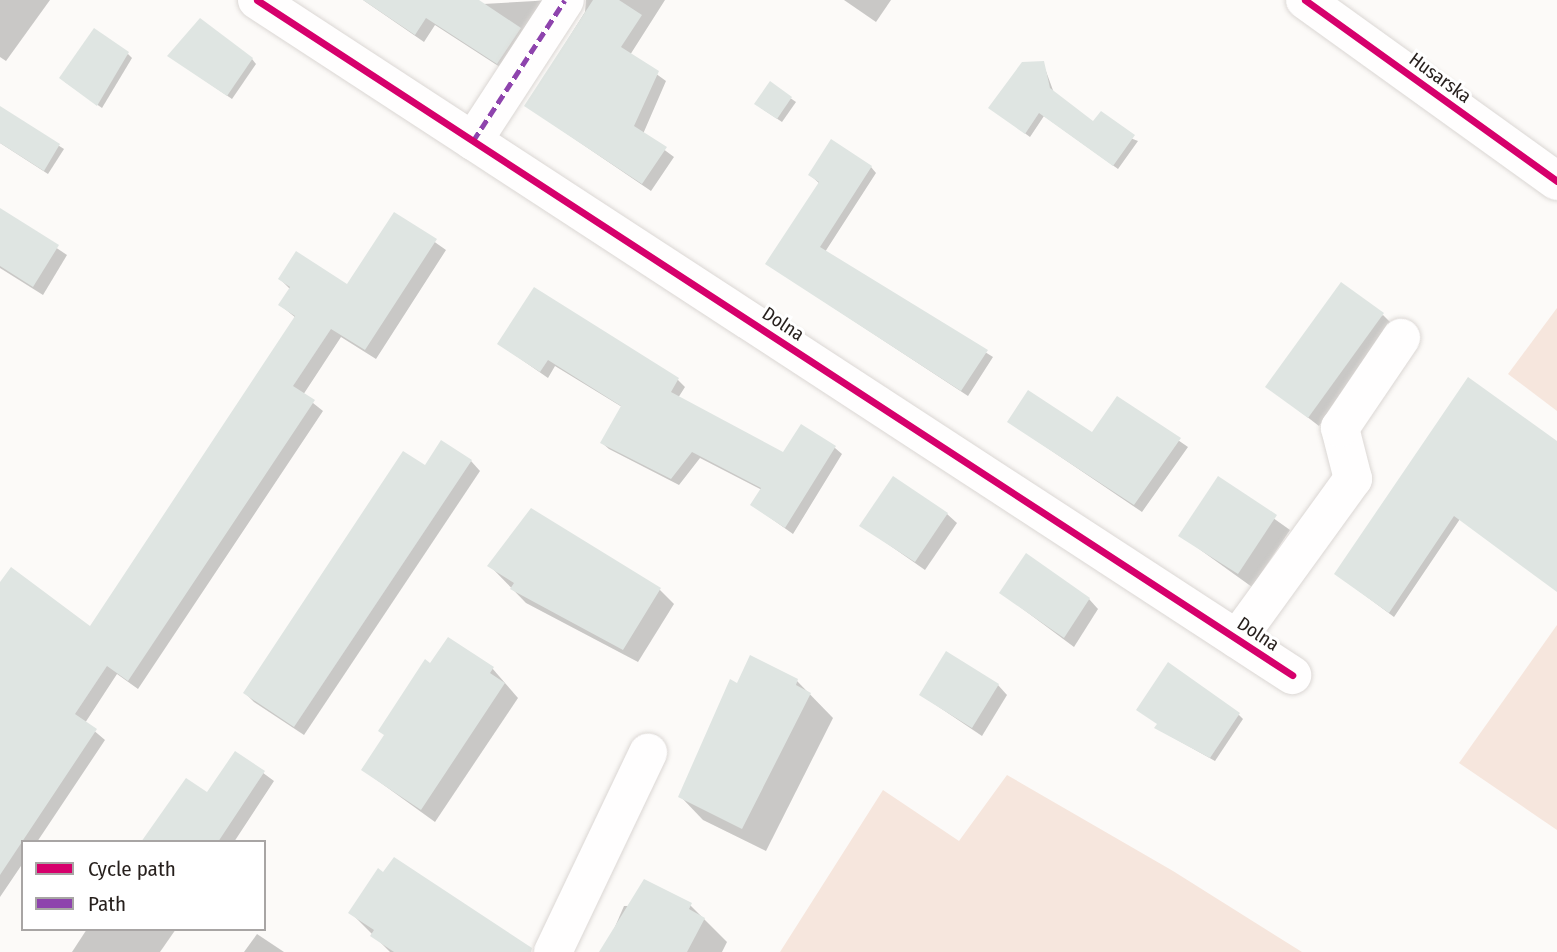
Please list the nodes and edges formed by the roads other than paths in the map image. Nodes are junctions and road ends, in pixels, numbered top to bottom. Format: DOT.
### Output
graph roads {
  1 [pos="257,0"];
  2 [pos="565,0"];
  3 [pos="1305,0"];
  4 [pos="473,141"];
  5 [pos="1557,181"];
  6 [pos="1401,338"];
  7 [pos="1237,639"];
  8 [pos="1292,675"];
  9 [pos="648,753"];
  10 [pos="553,952"];
  1 -- 4 [label="street, Dolna"];
  2 -- 4 [label="street"];
  3 -- 5 [label="street, Husarska"];
  4 -- 7 [label="street, Dolna"];
  6 -- 7 [label="street"];
  7 -- 8 [label="street, Dolna"];
  9 -- 10 [label="street"];
}
